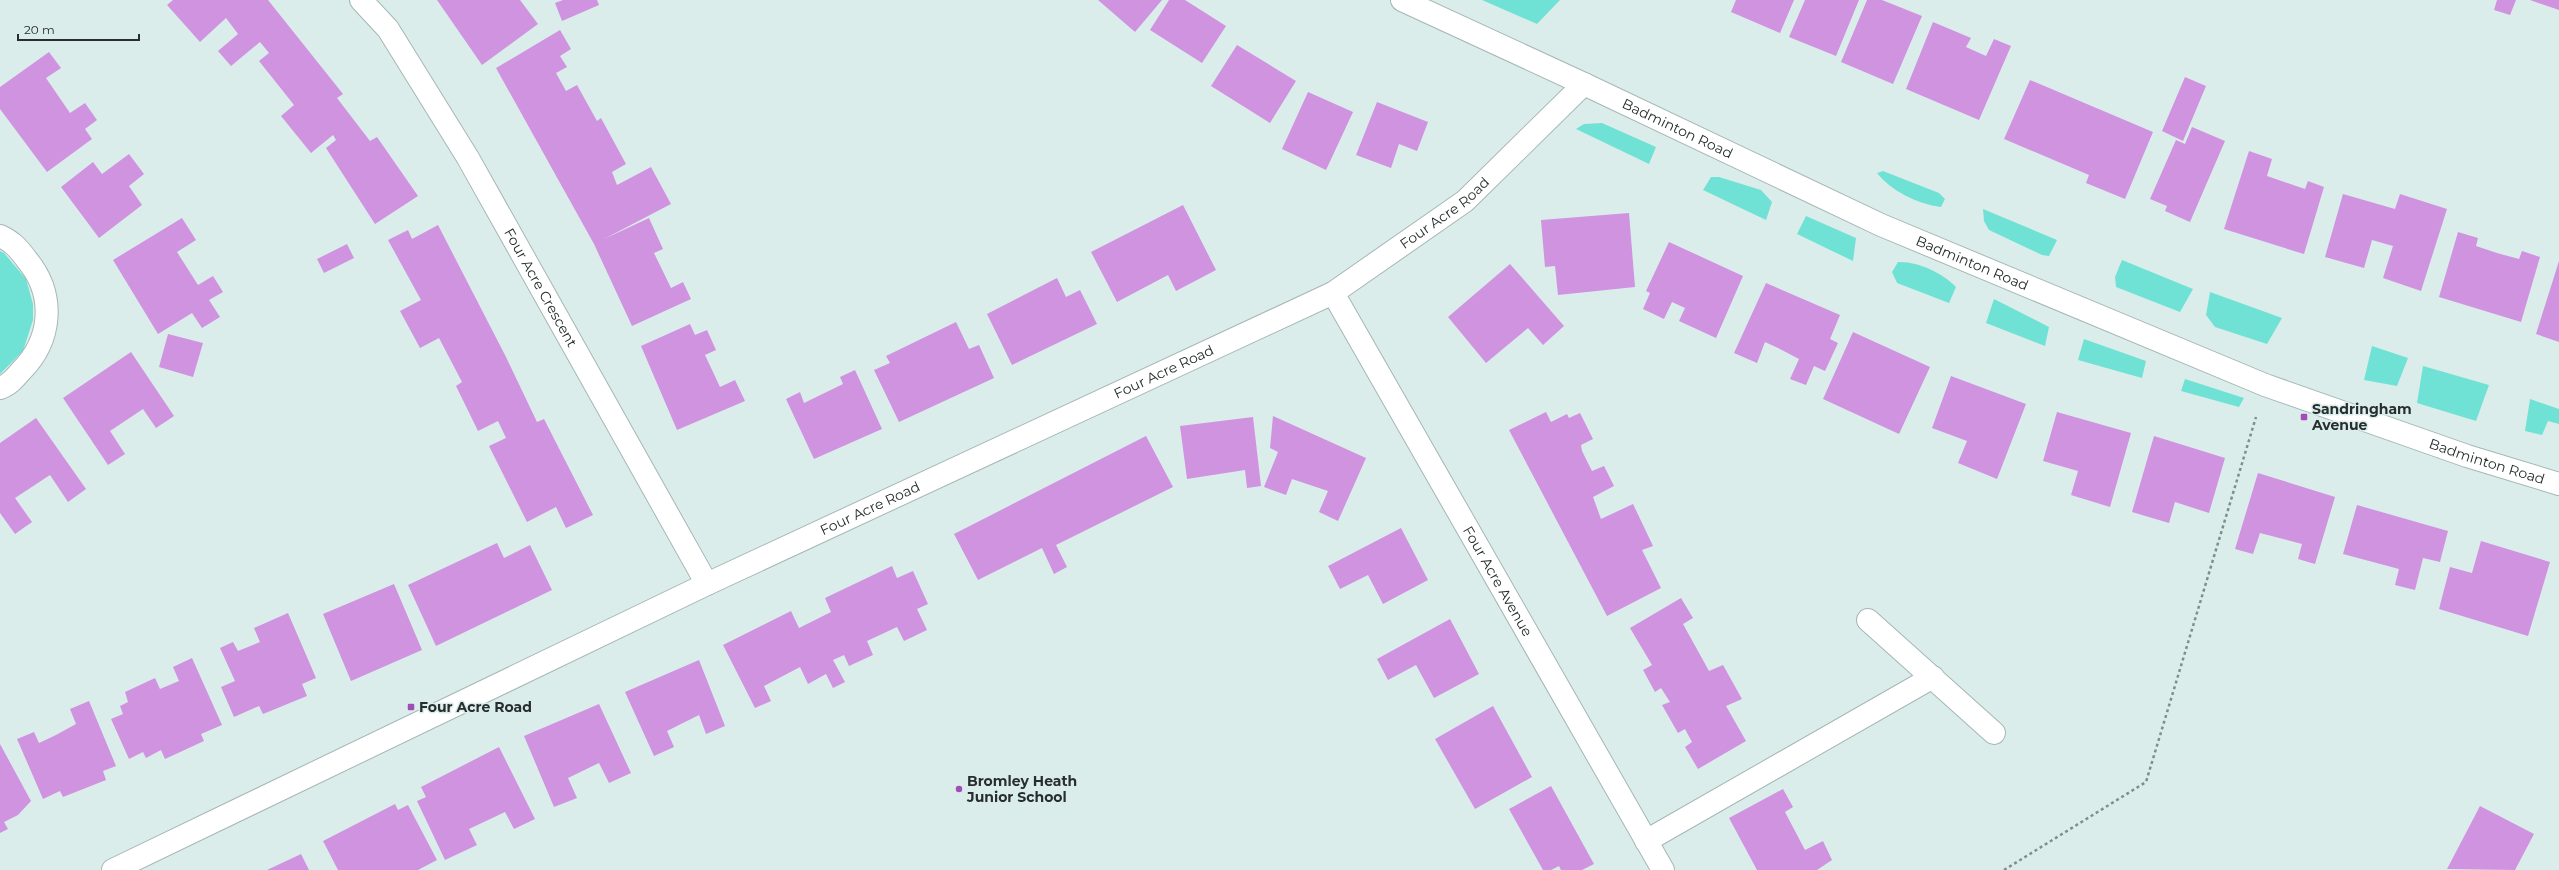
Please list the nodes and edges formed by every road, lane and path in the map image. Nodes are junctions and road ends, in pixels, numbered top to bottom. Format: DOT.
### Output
graph roads {
  1 [pos="361,0"];
  2 [pos="1402,0"];
  3 [pos="1584,84"];
  4 [pos="0,236"];
  5 [pos="1333,293"];
  6 [pos="2265,385"];
  7 [pos="0,388"];
  8 [pos="2559,484"];
  9 [pos="707,584"];
  10 [pos="1868,620"];
  11 [pos="1933,677"];
  12 [pos="1994,733"];
  13 [pos="1646,841"];
  14 [pos="113,870"];
  15 [pos="1663,870"];
  16 [pos="2004,870"];
  1 -- 9 [label="street, Four Acre Crescent"];
  2 -- 3 [label="street, Badminton Road"];
  3 -- 5 [label="street, Four Acre Road"];
  3 -- 6 [label="street, Badminton Road"];
  4 -- 7 [label="street"];
  5 -- 9 [label="street, Four Acre Road"];
  5 -- 13 [label="street, Four Acre Avenue"];
  6 -- 8 [label="street, Badminton Road"];
  6 -- 16 [label="path"];
  9 -- 14 [label="street, Four Acre Road"];
  10 -- 11 [label="street"];
  11 -- 12 [label="street"];
  11 -- 13 [label="street"];
  13 -- 15 [label="street, Four Acre Avenue"];
}
